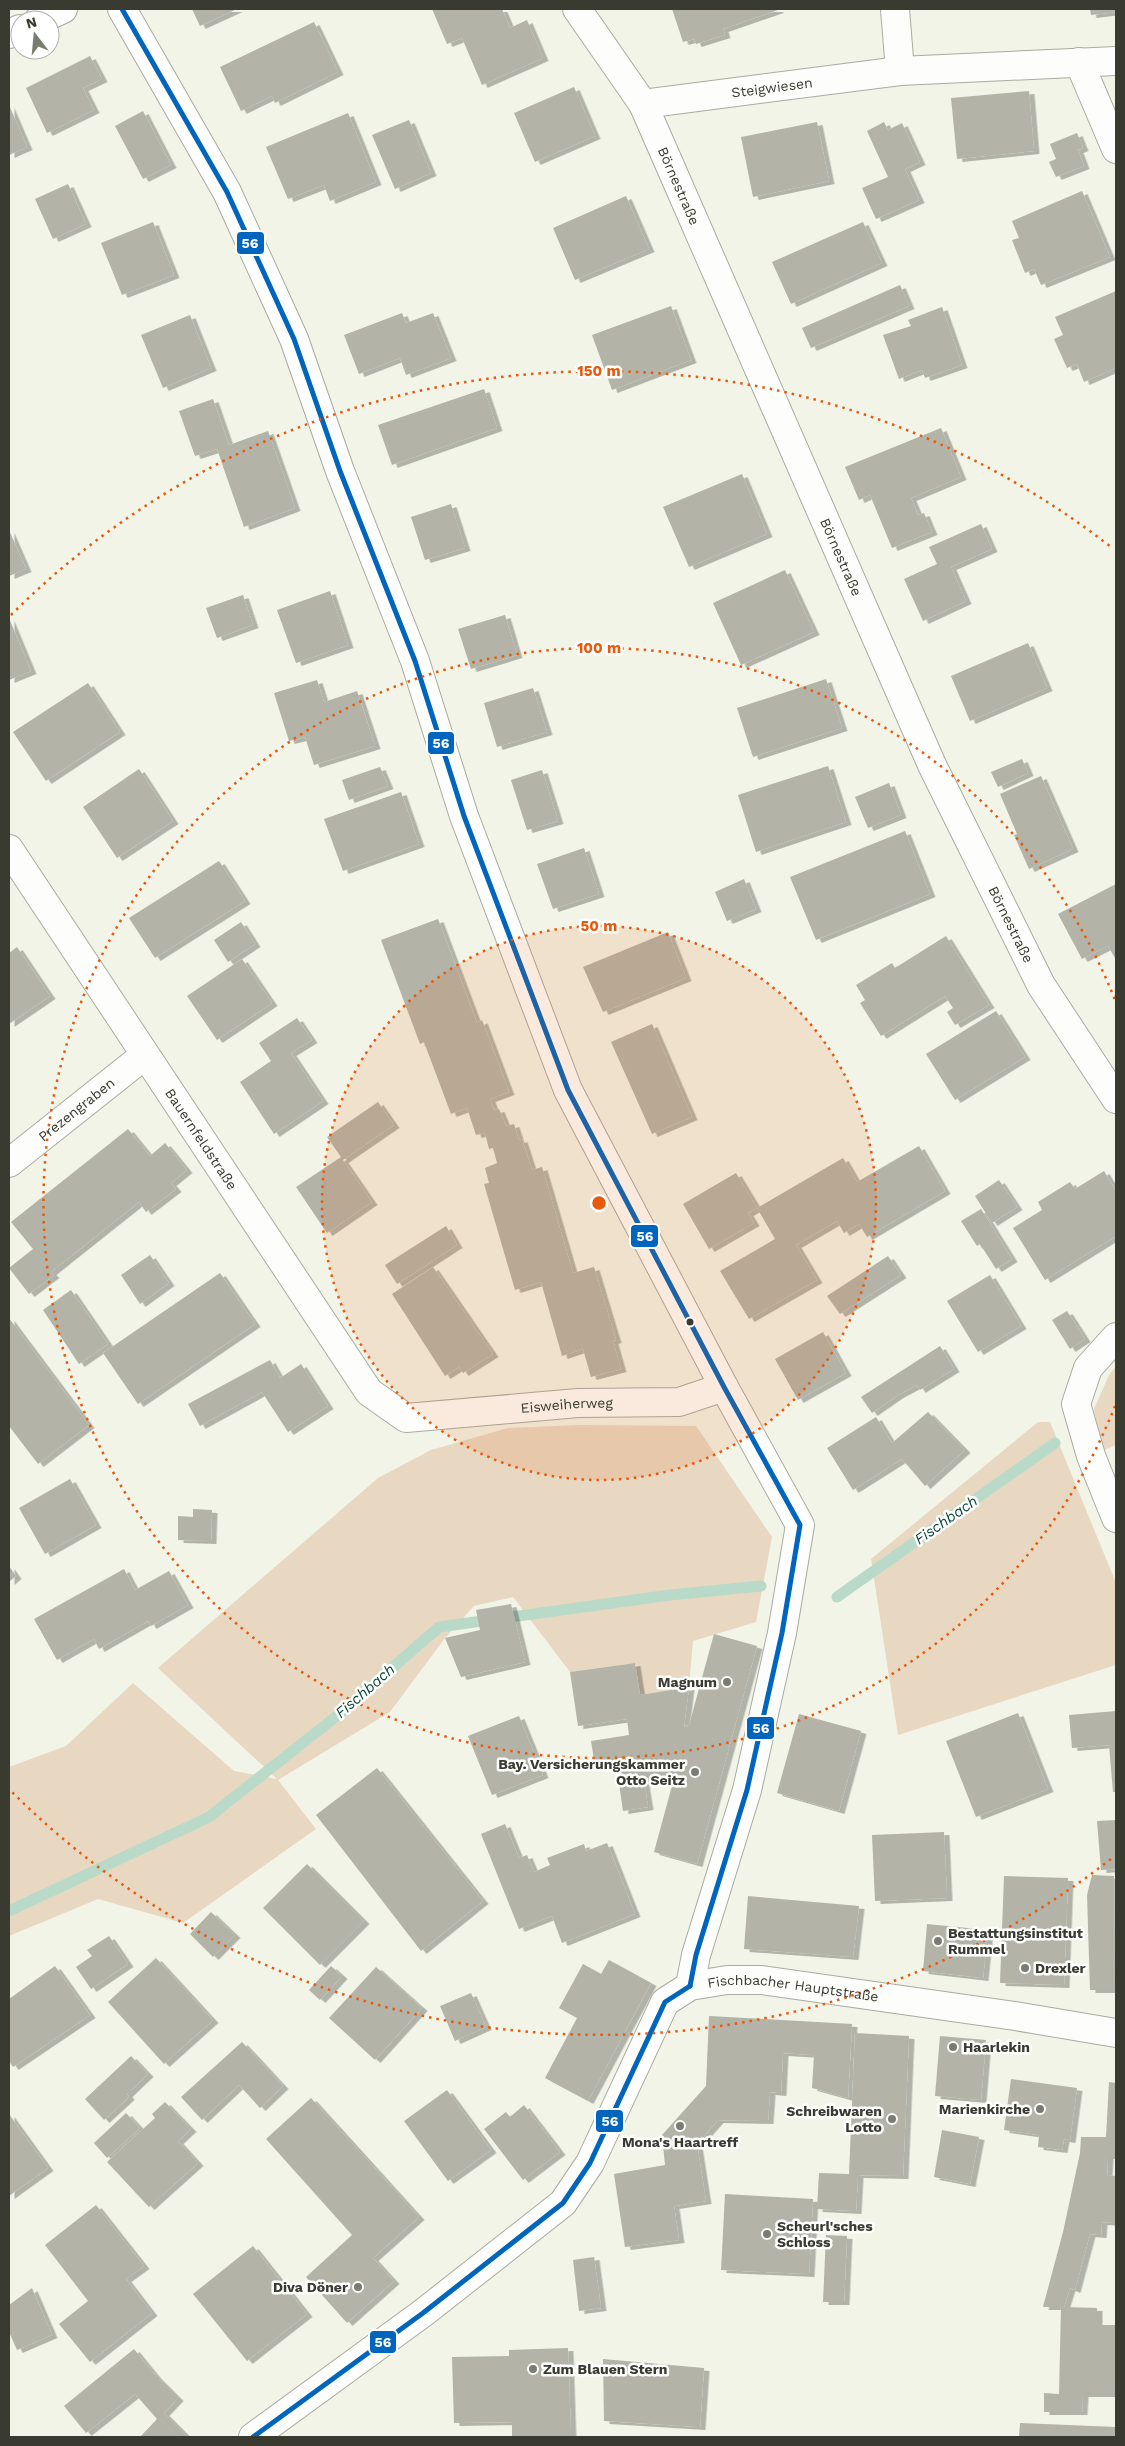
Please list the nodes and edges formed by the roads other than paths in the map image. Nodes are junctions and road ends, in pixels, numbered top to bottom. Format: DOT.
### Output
graph roads {
  1 [pos="122,9"];
  2 [pos="577,9"];
  3 [pos="895,9"];
  4 [pos="1116,61"];
  5 [pos="1079,62"];
  6 [pos="900,71"];
  7 [pos="643,104"];
  8 [pos="1116,149"];
  9 [pos="9,849"];
  10 [pos="146,1056"];
  11 [pos="1116,1099"];
  12 [pos="9,1163"];
  13 [pos="1116,1337"];
  14 [pos="724,1388"];
  15 [pos="406,1418"];
  16 [pos="1116,1518"];
  17 [pos="690,1986"];
  18 [pos="1116,2033"];
  19 [pos="253,2437"];
  1 -- 14 [label="street"];
  2 -- 7 [label="street, Börnestraße"];
  3 -- 6 [label="street"];
  4 -- 5 [label="street, Steigwiesen"];
  5 -- 6 [label="street, Steigwiesen"];
  5 -- 8 [label="street"];
  6 -- 7 [label="street, Steigwiesen"];
  7 -- 11 [label="street, Börnestraße"];
  9 -- 10 [label="street, Bauernfeldstraße"];
  10 -- 12 [label="street, Prezengraben"];
  10 -- 15 [label="street, Bauernfeldstraße"];
  13 -- 16 [label="street"];
  14 -- 15 [label="street, Eisweiherweg"];
  14 -- 17 [label="street"];
  17 -- 18 [label="street, Fischbacher Hauptstraße"];
  17 -- 19 [label="street, Fischbacher Hauptstraße"];
}
